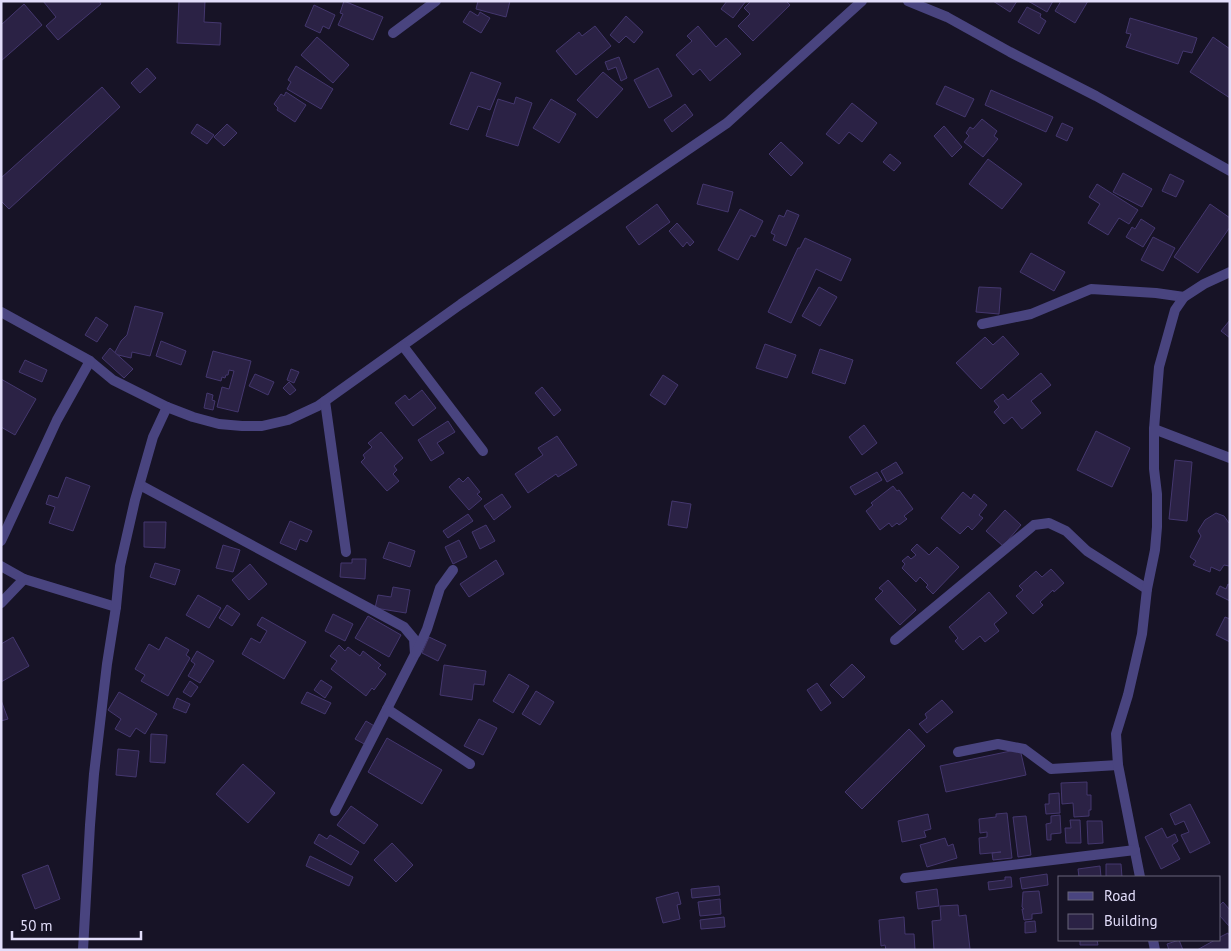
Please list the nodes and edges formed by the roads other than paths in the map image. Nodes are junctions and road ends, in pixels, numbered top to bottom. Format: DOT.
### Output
graph roads {
  1 [pos="436,1"];
  2 [pos="862,1"];
  3 [pos="908,1"];
  4 [pos="393,34"];
  5 [pos="1230,171"];
  6 [pos="1230,272"];
  7 [pos="1184,297"];
  8 [pos="1,312"];
  9 [pos="982,324"];
  10 [pos="403,346"];
  11 [pos="90,361"];
  12 [pos="325,401"];
  13 [pos="167,407"];
  14 [pos="1154,429"];
  15 [pos="483,451"];
  16 [pos="1230,458"];
  17 [pos="140,485"];
  18 [pos="1,541"];
  19 [pos="346,552"];
  20 [pos="1,566"];
  21 [pos="453,570"];
  22 [pos="24,580"];
  23 [pos="1147,590"];
  24 [pos="1,603"];
  25 [pos="116,607"];
  26 [pos="895,640"];
  27 [pos="415,654"];
  28 [pos="387,709"];
  29 [pos="958,752"];
  30 [pos="470,764"];
  31 [pos="1118,766"];
  32 [pos="335,811"];
  33 [pos="1135,850"];
  34 [pos="1140,876"];
  35 [pos="904,878"];
  36 [pos="83,950"];
  1 -- 4 [label="street"];
  2 -- 10 [label="street"];
  3 -- 5 [label="street"];
  6 -- 7 [label="street"];
  7 -- 9 [label="street"];
  7 -- 14 [label="street"];
  8 -- 11 [label="street"];
  10 -- 12 [label="street"];
  10 -- 15 [label="street"];
  11 -- 13 [label="street"];
  11 -- 18 [label="street"];
  12 -- 13 [label="street"];
  12 -- 19 [label="street"];
  13 -- 17 [label="street"];
  14 -- 16 [label="street"];
  14 -- 23 [label="street"];
  17 -- 25 [label="street"];
  17 -- 27 [label="street"];
  20 -- 22 [label="street"];
  21 -- 27 [label="street"];
  22 -- 24 [label="street"];
  22 -- 25 [label="street"];
  23 -- 26 [label="street"];
  23 -- 31 [label="street"];
  25 -- 36 [label="street"];
  27 -- 28 [label="street"];
  28 -- 30 [label="street"];
  28 -- 32 [label="street"];
  29 -- 31 [label="street"];
  31 -- 33 [label="street"];
  33 -- 34 [label="street"];
  33 -- 35 [label="street"];
}
